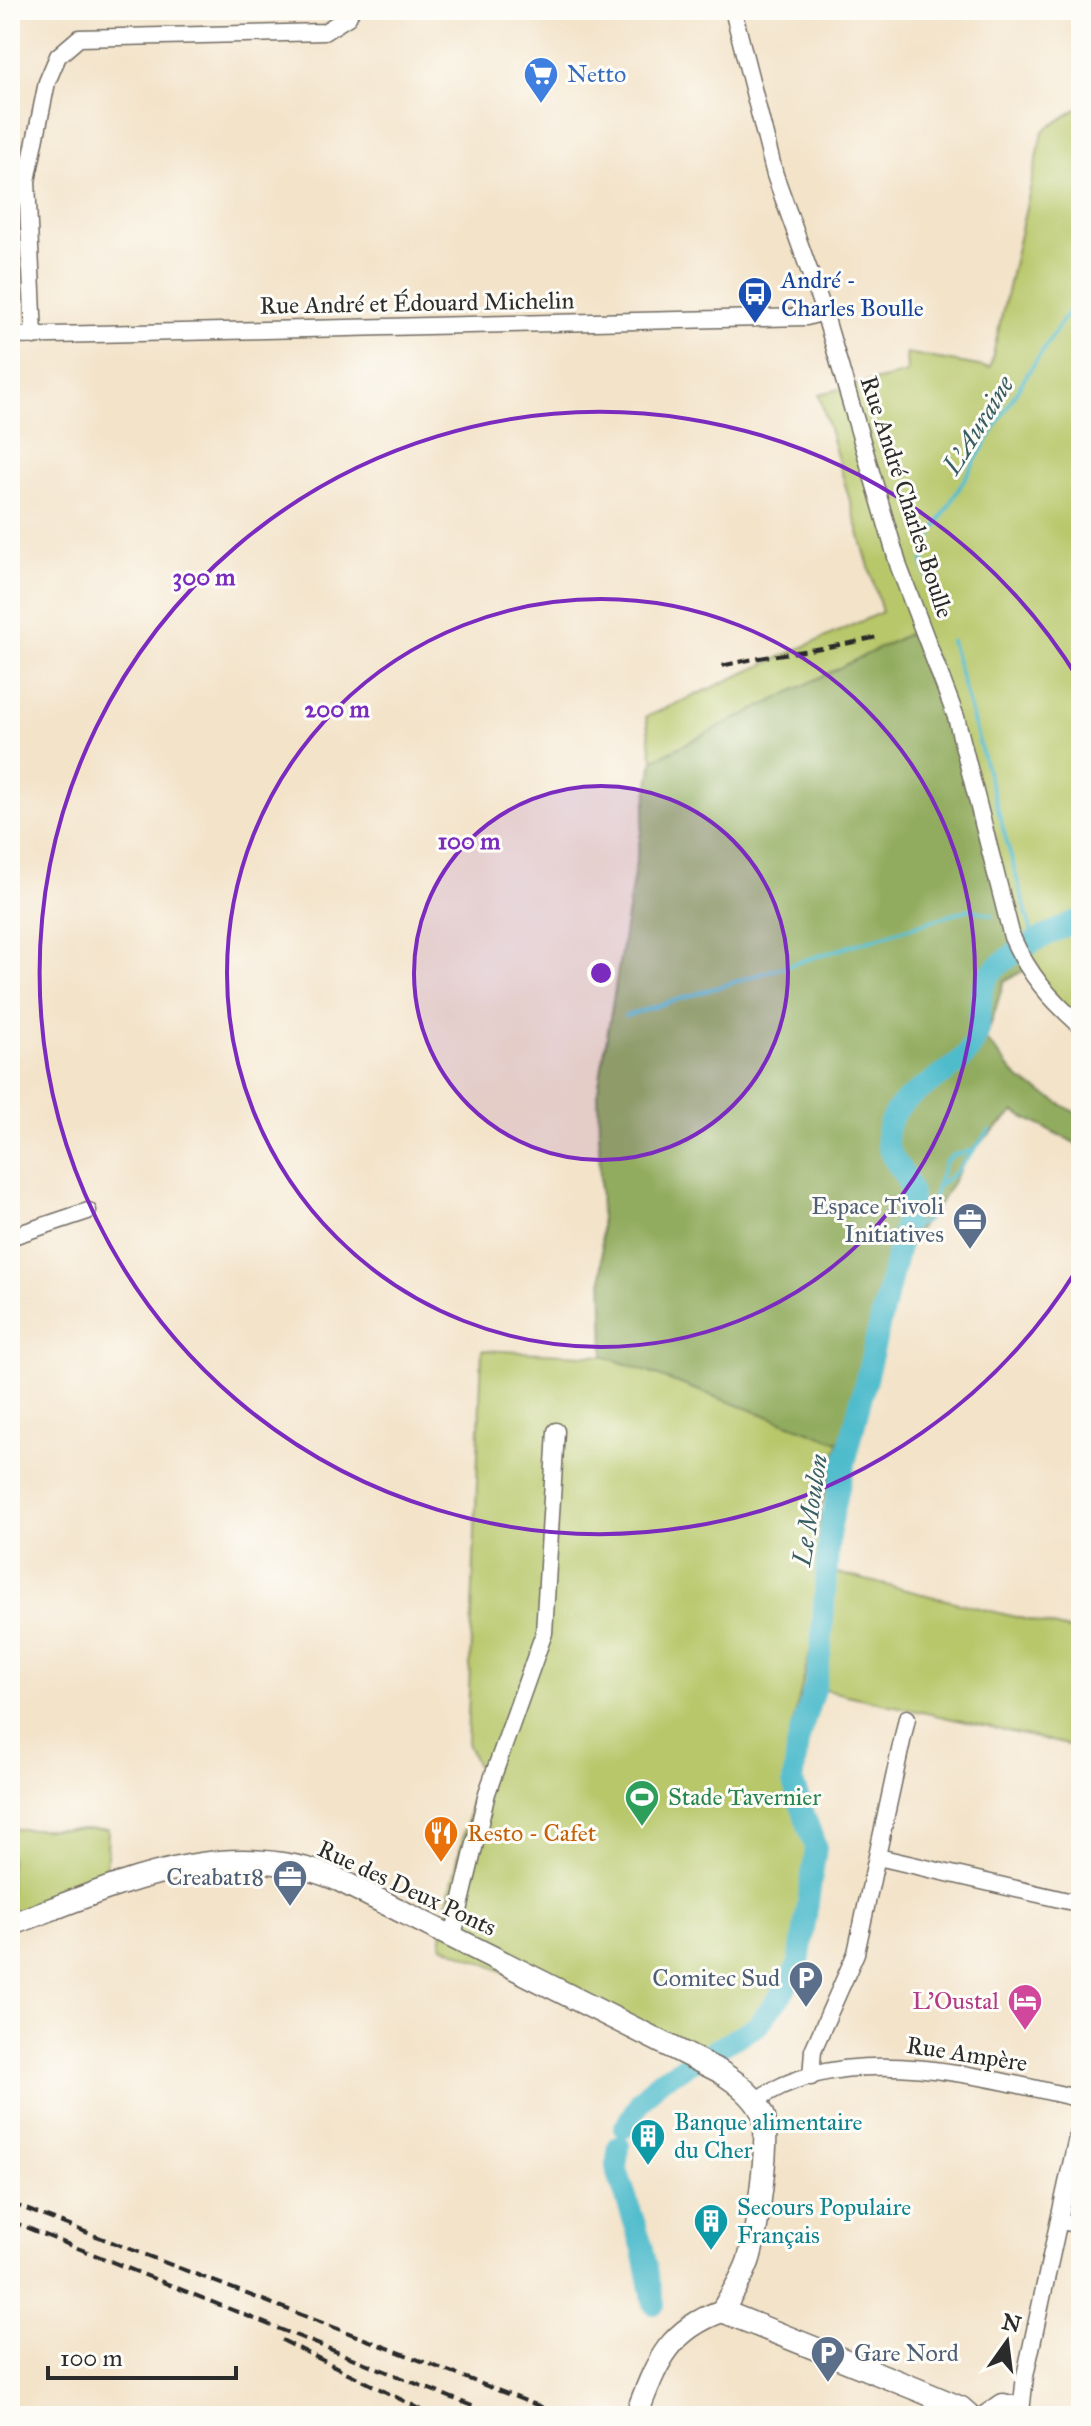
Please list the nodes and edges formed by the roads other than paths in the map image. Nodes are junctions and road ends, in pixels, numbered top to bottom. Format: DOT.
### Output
graph roads {
  1 [pos="351,10"];
  2 [pos="733,10"];
  3 [pos="824,312"];
  4 [pos="10,336"];
  5 [pos="34,336"];
  6 [pos="1081,1026"];
  7 [pos="88,1211"];
  8 [pos="10,1237"];
  9 [pos="556,1431"];
  10 [pos="907,1718"];
  11 [pos="878,1857"];
  12 [pos="1081,1904"];
  13 [pos="10,1925"];
  14 [pos="453,1936"];
  15 [pos="811,2077"];
  16 [pos="1081,2099"];
  17 [pos="755,2101"];
  18 [pos="1080,2130"];
  19 [pos="1060,2221"];
  20 [pos="1081,2225"];
  21 [pos="722,2311"];
  22 [pos="994,2412"];
  23 [pos="636,2416"];
  1 -- 5 [label="street"];
  2 -- 3 [label="street, Rue André Charles Boulle"];
  3 -- 5 [label="street, Rue André et Édouard Michelin"];
  3 -- 6 [label="street, Rue André Charles Boulle"];
  4 -- 5 [label="street, Rue André et Édouard Michelin"];
  7 -- 8 [label="street"];
  9 -- 14 [label="street"];
  10 -- 11 [label="street"];
  11 -- 12 [label="street"];
  11 -- 15 [label="street"];
  13 -- 14 [label="main road, Rue des Deux Ponts"];
  14 -- 17 [label="main road, Rue des Deux Ponts"];
  15 -- 16 [label="street, Rue Ampère"];
  15 -- 17 [label="street, Rue Ampère"];
  17 -- 21 [label="main road"];
  18 -- 19 [label="street"];
  19 -- 20 [label="street"];
  19 -- 22 [label="street"];
  21 -- 22 [label="main road"];
  21 -- 23 [label="main road"];
}
